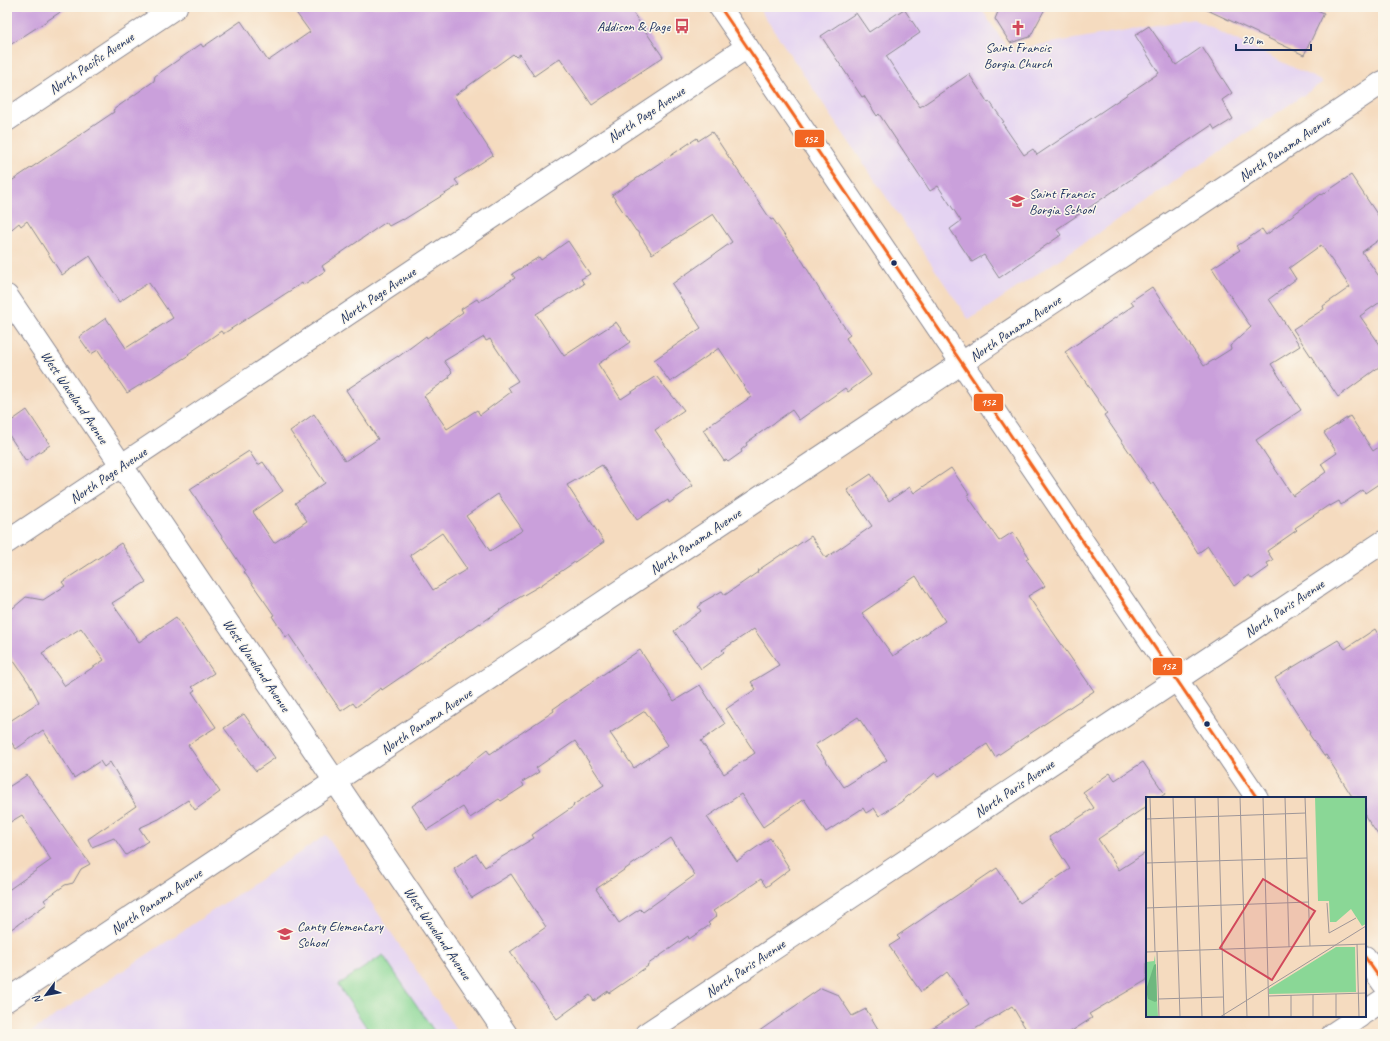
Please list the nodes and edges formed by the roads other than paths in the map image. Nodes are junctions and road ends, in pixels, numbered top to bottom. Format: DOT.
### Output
graph roads {
  1 [pos="176,7"];
  2 [pos="720,7"];
  3 [pos="747,47"];
  4 [pos="1383,82"];
  5 [pos="7,120"];
  6 [pos="7,296"];
  7 [pos="962,363"];
  8 [pos="122,465"];
  9 [pos="7,542"];
  10 [pos="1383,542"];
  11 [pos="1177,680"];
  12 [pos="336,781"];
  13 [pos="1256,797"];
  14 [pos="1366,958"];
  15 [pos="1383,983"];
  16 [pos="7,1000"];
  17 [pos="1383,1000"];
  18 [pos="1366,1011"];
  19 [pos="1358,1017"];
  20 [pos="506,1034"];
  21 [pos="646,1034"];
  22 [pos="1333,1034"];
  1 -- 5 [label="street, North Pacific Avenue"];
  2 -- 3 [label="street"];
  3 -- 7 [label="street"];
  3 -- 8 [label="street, North Page Avenue"];
  4 -- 7 [label="street, North Panama Avenue"];
  6 -- 8 [label="street, West Waveland Avenue"];
  7 -- 11 [label="street"];
  7 -- 12 [label="street, North Panama Avenue"];
  8 -- 9 [label="street, North Page Avenue"];
  8 -- 12 [label="street, West Waveland Avenue"];
  10 -- 11 [label="street, North Paris Avenue"];
  11 -- 13 [label="street"];
  11 -- 21 [label="street, North Paris Avenue"];
  12 -- 16 [label="street, North Panama Avenue"];
  12 -- 20 [label="street, West Waveland Avenue"];
  14 -- 15 [label="street"];
  17 -- 18 [label="street"];
  19 -- 22 [label="street"];
}
